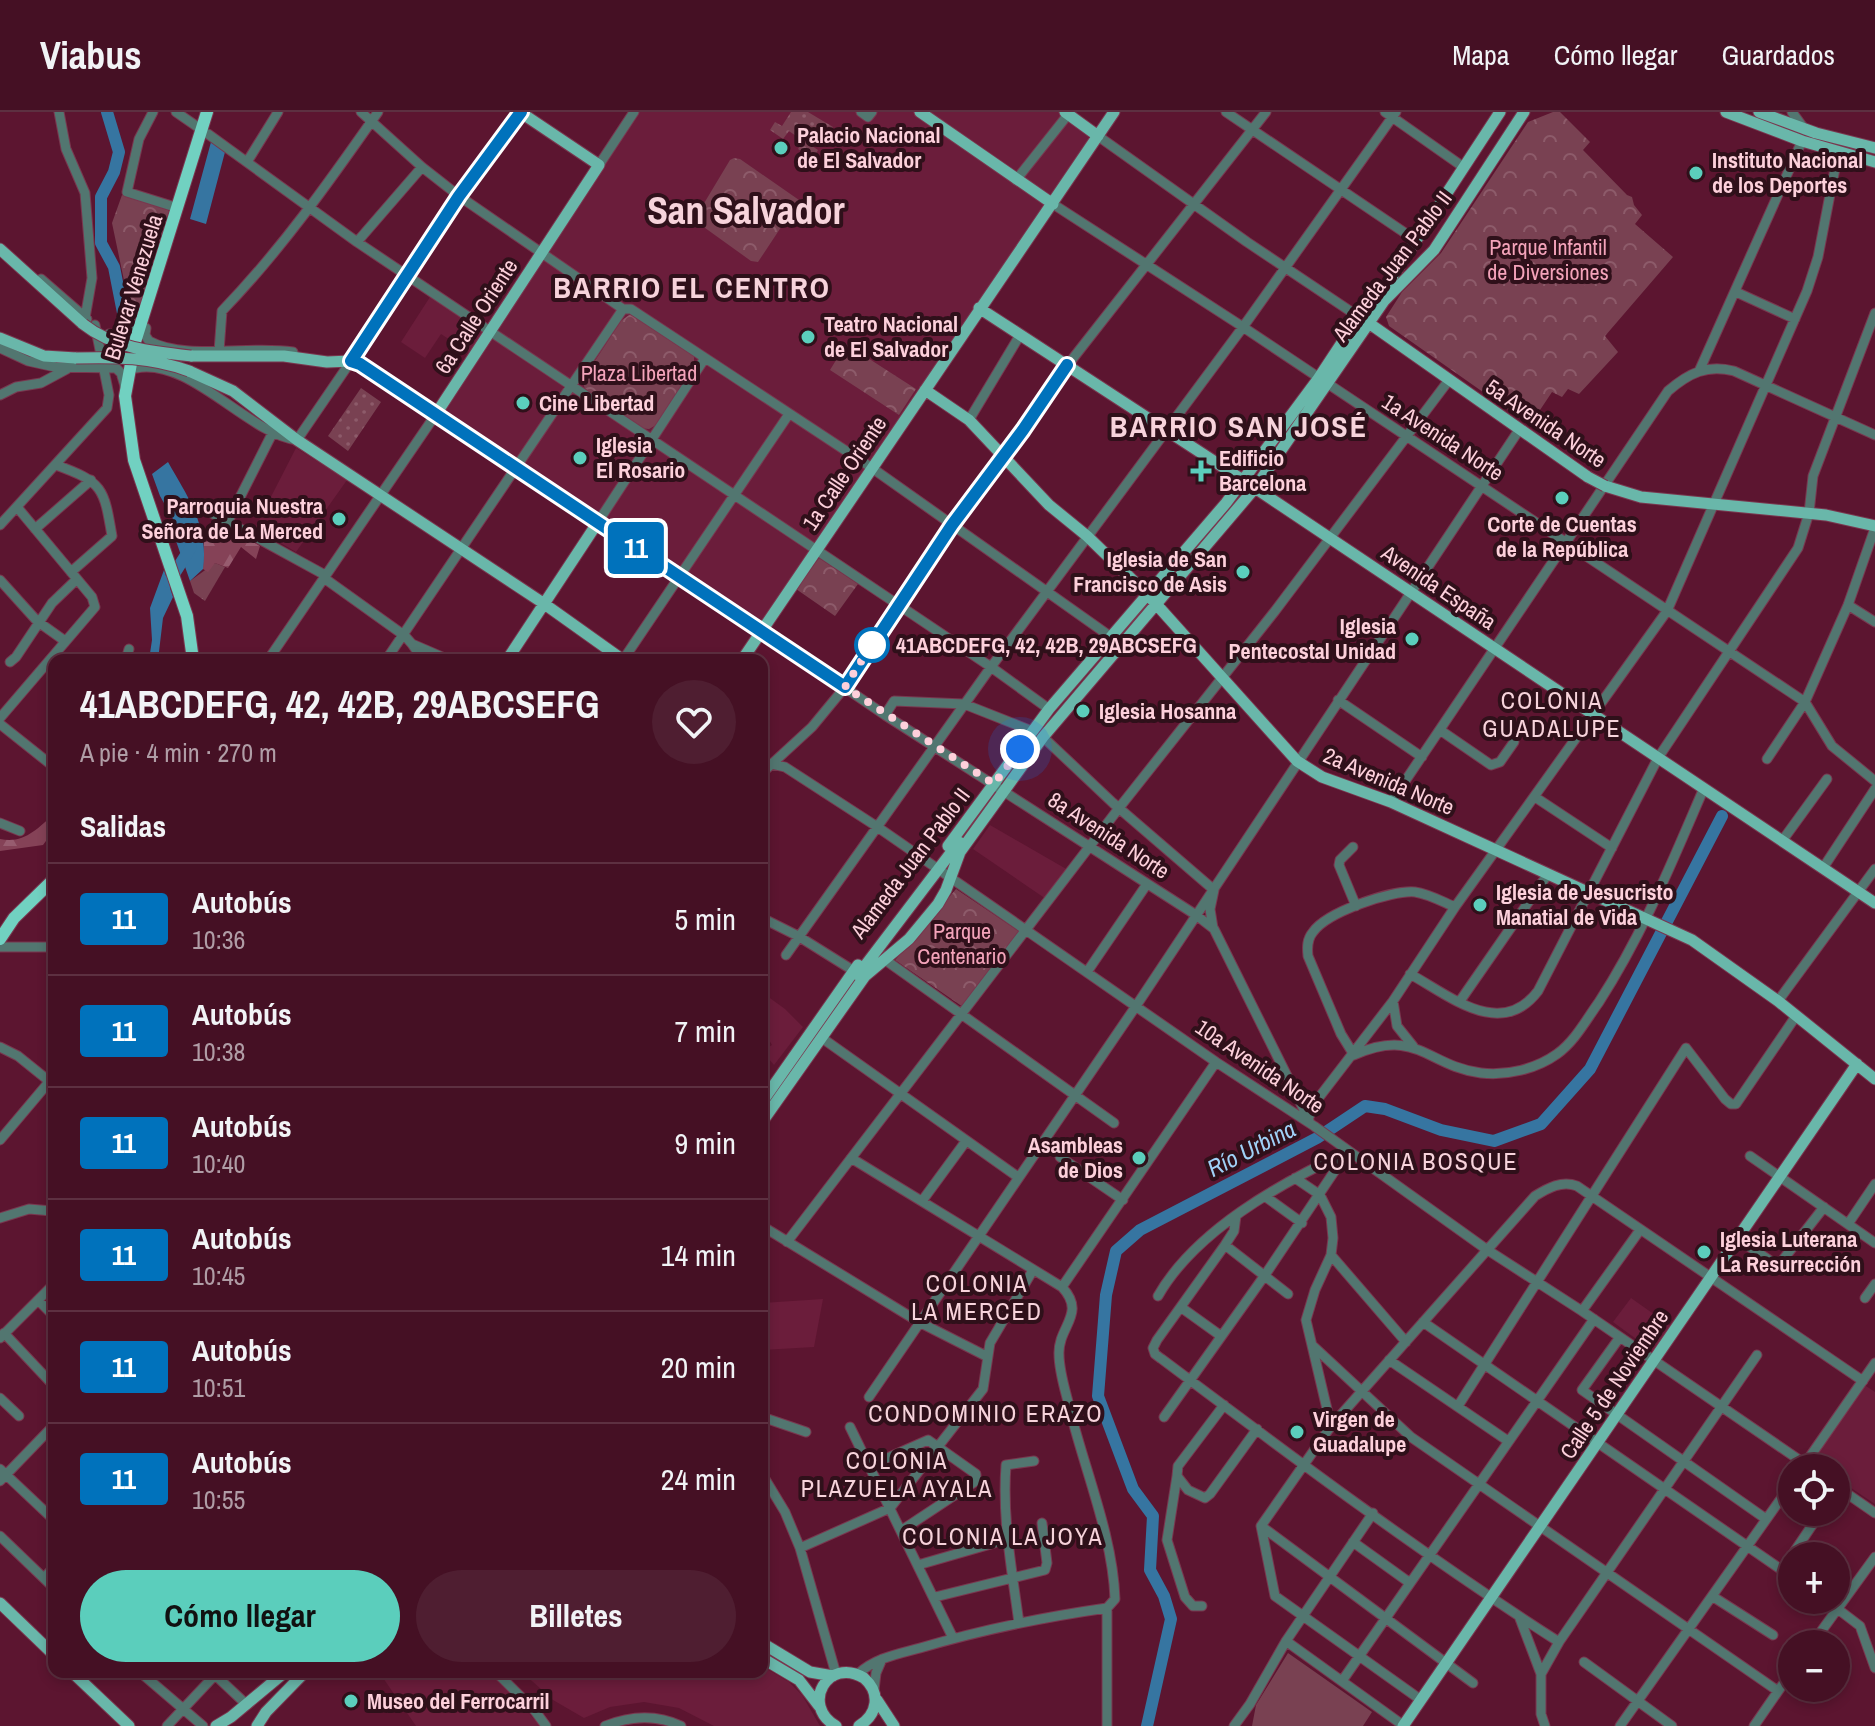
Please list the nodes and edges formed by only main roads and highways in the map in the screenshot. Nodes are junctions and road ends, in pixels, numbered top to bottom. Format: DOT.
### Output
graph roads {
  1 [pos="207,112"];
  2 [pos="215,112"];
  3 [pos="520,112"];
  4 [pos="920,112"];
  5 [pos="1114,112"];
  6 [pos="1492,112"];
  7 [pos="1500,112"];
  8 [pos="1521,112"];
  9 [pos="1726,112"];
  10 [pos="1759,112"];
  11 [pos="1067,113"];
  12 [pos="207,134"];
  13 [pos="1098,136"];
  14 [pos="1804,136"];
  15 [pos="1875,148"];
  16 [pos="1875,162"];
  17 [pos="1053,204"];
  18 [pos="0,246"];
  19 [pos="1381,294"];
  20 [pos="979,308"];
  21 [pos="1365,320"];
  22 [pos="143,327"];
  23 [pos="0,338"];
  24 [pos="347,361"];
  25 [pos="925,390"];
  26 [pos="436,414"];
  27 [pos="137,459"];
  28 [pos="1249,484"];
  29 [pos="598,522"];
  30 [pos="1875,527"];
  31 [pos="1153,599"];
  32 [pos="543,603"];
  33 [pos="190,615"];
  34 [pos="762,631"];
  35 [pos="193,654"];
  36 [pos="199,654"];
  37 [pos="511,654"];
  38 [pos="615,654"];
  39 [pos="746,654"];
  40 [pos="1038,734"];
  41 [pos="999,788"];
  42 [pos="942,871"];
  43 [pos="48,876"];
  44 [pos="48,885"];
  45 [pos="1875,903"];
  46 [pos="0,928"];
  47 [pos="0,939"];
  48 [pos="859,968"];
  49 [pos="1857,1064"];
  50 [pos="1875,1079"];
  51 [pos="768,1094"];
  52 [pos="768,1099"];
  53 [pos="768,1114"];
  54 [pos="0,1603"];
  55 [pos="768,1647"];
  56 [pos="48,1649"];
  57 [pos="768,1662"];
  58 [pos="834,1675"];
  59 [pos="81,1678"];
  60 [pos="284,1678"];
  61 [pos="284,1678"];
  62 [pos="284,1678"];
  63 [pos="299,1678"];
  64 [pos="875,1694"];
  65 [pos="820,1708"];
  66 [pos="228,1723"];
  67 [pos="831,1724"];
  68 [pos="863,1725"];
  69 [pos="129,1726"];
  70 [pos="216,1726"];
  71 [pos="254,1726"];
  72 [pos="894,1726"];
  73 [pos="1404,1726"];
  1 -- 12 [label="highway, Bulevar Venezuela"];
  2 -- 12 [label="highway, Bulevar Venezuela"];
  3 -- 24 [label="main road"];
  3 -- 26 [label="main road, 6a Calle Oriente"];
  4 -- 17 [label="main road, 1a Avenida Norte"];
  5 -- 13 [label="main road, 1a Calle Oriente"];
  6 -- 21 [label="main road, Alameda Juan Pablo II"];
  7 -- 19 [label="main road"];
  8 -- 19 [label="main road"];
  8 -- 21 [label="main road, Alameda Juan Pablo II"];
  9 -- 14 [label="main road"];
  10 -- 14 [label="main road"];
  11 -- 13 [label="main road"];
  12 -- 22 [label="highway, Bulevar Venezuela"];
  12 -- 22 [label="highway, Bulevar Venezuela"];
  13 -- 17 [label="main road, 1a Calle Oriente"];
  14 -- 15 [label="main road"];
  14 -- 16 [label="main road"];
  17 -- 20 [label="main road, 1a Calle Oriente"];
  18 -- 24 [label="main road, bridge"];
  19 -- 21 [label="main road"];
  20 -- 25 [label="main road, 1a Calle Oriente"];
  20 -- 28 [label="main road, Avenida España"];
  21 -- 28 [label="main road, Alameda Juan Pablo II"];
  21 -- 30 [label="main road, 5a Avenida Norte, bridge"];
  22 -- 27 [label="highway, Bulevar Venezuela"];
  22 -- 27 [label="highway, Bulevar Venezuela"];
  23 -- 32 [label="main road, bridge"];
  24 -- 26 [label="main road, 8a Avenida Norte"];
  25 -- 31 [label="main road, 2a Avenida Norte"];
  25 -- 34 [label="main road, 1a Calle Oriente"];
  26 -- 29 [label="main road, 8a Avenida Norte"];
  27 -- 33 [label="highway, Bulevar Venezuela"];
  28 -- 31 [label="main road, Alameda Juan Pablo II"];
  28 -- 45 [label="main road, Avenida España"];
  29 -- 32 [label="main road"];
  29 -- 34 [label="main road, 8a Avenida Norte"];
  31 -- 40 [label="main road, Alameda Juan Pablo II"];
  31 -- 40 [label="main road, Alameda Juan Pablo II"];
  31 -- 41 [label="main road"];
  31 -- 49 [label="main road, 2a Avenida Norte"];
  32 -- 37 [label="main road"];
  32 -- 38 [label="main road"];
  33 -- 35 [label="highway, Bulevar Venezuela"];
  33 -- 36 [label="highway, Bulevar Venezuela"];
  34 -- 39 [label="main road, 1a Calle Oriente"];
  40 -- 41 [label="main road, Alameda Juan Pablo II"];
  41 -- 42 [label="main road, Alameda Juan Pablo II"];
  41 -- 42 [label="main road"];
  41 -- 42 [label="main road, Alameda Juan Pablo II"];
  42 -- 48 [label="main road, Alameda Juan Pablo II"];
  42 -- 48 [label="main road"];
  42 -- 53 [label="main road, Alameda Juan Pablo II"];
  43 -- 46 [label="highway"];
  44 -- 47 [label="highway"];
  48 -- 51 [label="main road, Alameda Juan Pablo II"];
  48 -- 52 [label="main road"];
  49 -- 50 [label="main road, 2a Avenida Norte"];
  49 -- 73 [label="main road, Calle 5 de Noviembre"];
  54 -- 56 [label="main road"];
  55 -- 58 [label="main road"];
  57 -- 65 [label="main road"];
  58 -- 64 [label="main road"];
  58 -- 65 [label="main road"];
  59 -- 69 [label="main road"];
  60 -- 66 [label="main road"];
  61 -- 66 [label="main road"];
  62 -- 71 [label="main road"];
  63 -- 71 [label="main road"];
  64 -- 68 [label="main road"];
  64 -- 72 [label="main road"];
  65 -- 67 [label="main road"];
  66 -- 70 [label="main road"];
}
